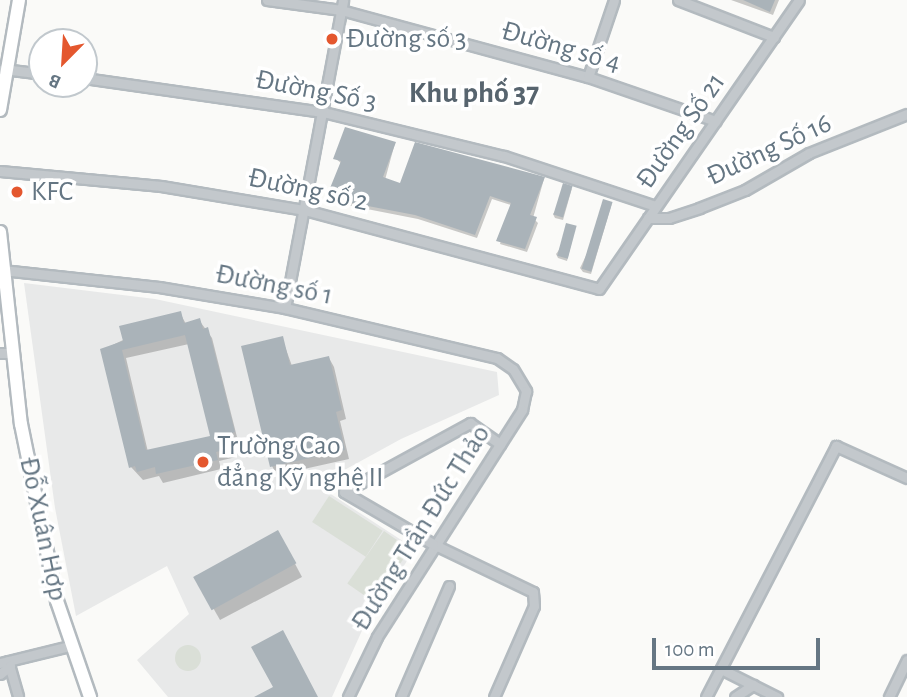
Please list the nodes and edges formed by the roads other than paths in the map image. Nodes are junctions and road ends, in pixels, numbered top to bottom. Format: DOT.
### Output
graph roads {
  1 [pos="19,0"];
  2 [pos="267,0"];
  3 [pos="614,0"];
  4 [pos="678,0"];
  5 [pos="799,0"];
  6 [pos="342,5"];
  7 [pos="774,37"];
  8 [pos="4,69"];
  9 [pos="28,72"];
  10 [pos="587,77"];
  11 [pos="98,80"];
  12 [pos="0,110"];
  13 [pos="323,112"];
  14 [pos="907,114"];
  15 [pos="716,121"];
  16 [pos="0,171"];
  17 [pos="655,206"];
  18 [pos="305,210"];
  19 [pos="648,218"];
  20 [pos="0,232"];
  21 [pos="0,254"];
  22 [pos="2,270"];
  23 [pos="599,289"];
  24 [pos="285,308"];
  25 [pos="7,353"];
  26 [pos="523,383"];
  27 [pos="500,444"];
  28 [pos="907,478"];
  29 [pos="433,544"];
  30 [pos="449,586"];
  31 [pos="70,646"];
  32 [pos="907,660"];
  33 [pos="6,663"];
  34 [pos="721,669"];
  35 [pos="0,674"];
  36 [pos="753,685"];
  37 [pos="18,697"];
  38 [pos="90,697"];
  39 [pos="348,697"];
  40 [pos="401,697"];
  41 [pos="494,697"];
  42 [pos="706,697"];
  43 [pos="735,697"];
  44 [pos="776,697"];
  45 [pos="888,697"];
  1 -- 8 [label="main road"];
  2 -- 6 [label="street, Đường số 4"];
  3 -- 10 [label="street"];
  4 -- 7 [label="street"];
  5 -- 7 [label="street, Đường Số 21"];
  6 -- 10 [label="street, Đường số 4"];
  6 -- 13 [label="street"];
  7 -- 15 [label="street, Đường Số 21"];
  8 -- 9 [label="street"];
  8 -- 12 [label="main road"];
  10 -- 15 [label="street, Đường số 4"];
  11 -- 13 [label="street, Đường Số 3"];
  13 -- 17 [label="street, Đường Số 3"];
  13 -- 18 [label="street"];
  14 -- 19 [label="street, Đường Số 16"];
  15 -- 17 [label="street, Đường Số 21"];
  16 -- 18 [label="street, Đường số 2"];
  17 -- 19 [label="street, Đường Số 21"];
  18 -- 23 [label="street, Đường số 2"];
  18 -- 24 [label="street"];
  19 -- 23 [label="street, Đường Số 21"];
  20 -- 21 [label="main road, Đỗ Xuân Hợp"];
  21 -- 22 [label="main road, Đỗ Xuân Hợp"];
  22 -- 24 [label="street, Đường số 1"];
  22 -- 25 [label="main road, Đỗ Xuân Hợp"];
  24 -- 26 [label="street, Đường số 1"];
  25 -- 31 [label="main road, Đỗ Xuân Hợp"];
  26 -- 27 [label="street, Đường Trần Đức Thảo"];
  27 -- 29 [label="street, Đường Trần Đức Thảo"];
  27 -- 29 [label="street"];
  28 -- 34 [label="street"];
  29 -- 39 [label="street, Đường Trần Đức Thảo"];
  29 -- 41 [label="street"];
  30 -- 40 [label="street"];
  31 -- 33 [label="street"];
  31 -- 38 [label="main road, Đỗ Xuân Hợp"];
  32 -- 45 [label="street"];
  33 -- 35 [label="street"];
  33 -- 37 [label="street"];
  34 -- 36 [label="street"];
  34 -- 42 [label="street"];
  36 -- 43 [label="street"];
  36 -- 44 [label="street"];
}
